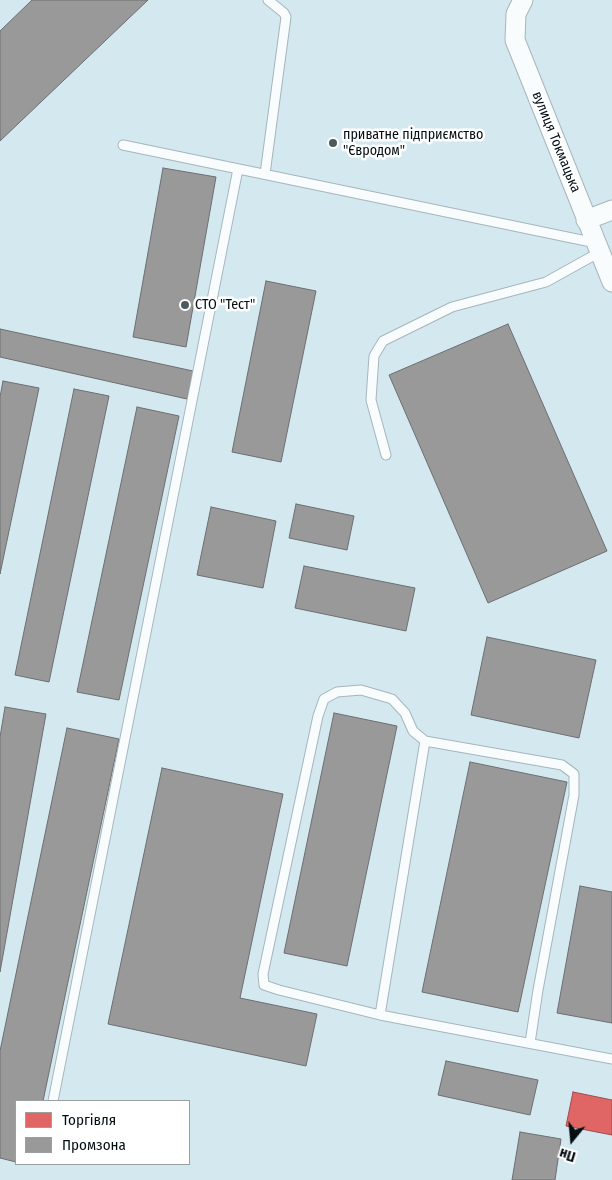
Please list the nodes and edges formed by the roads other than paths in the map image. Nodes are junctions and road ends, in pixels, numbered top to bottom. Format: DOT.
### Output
graph roads {
  1 [pos="268,0"];
  2 [pos="523,0"];
  3 [pos="123,145"];
  4 [pos="238,169"];
  5 [pos="265,174"];
  6 [pos="612,210"];
  7 [pos="586,220"];
  8 [pos="598,247"];
  9 [pos="612,282"];
  10 [pos="386,455"];
  11 [pos="425,741"];
  12 [pos="380,1015"];
  13 [pos="530,1043"];
  14 [pos="612,1059"];
  15 [pos="53,1100"];
  1 -- 5 [label="lane"];
  2 -- 7 [label="street, вулиця Токмацька"];
  3 -- 4 [label="lane"];
  4 -- 5 [label="lane"];
  4 -- 15 [label="lane"];
  5 -- 8 [label="lane"];
  6 -- 7 [label="street"];
  7 -- 8 [label="street, вулиця Токмацька"];
  8 -- 9 [label="street, вулиця Токмацька"];
  8 -- 10 [label="lane"];
  11 -- 12 [label="lane"];
  11 -- 12 [label="lane"];
  11 -- 13 [label="lane"];
  12 -- 13 [label="lane"];
  13 -- 14 [label="lane"];
}
